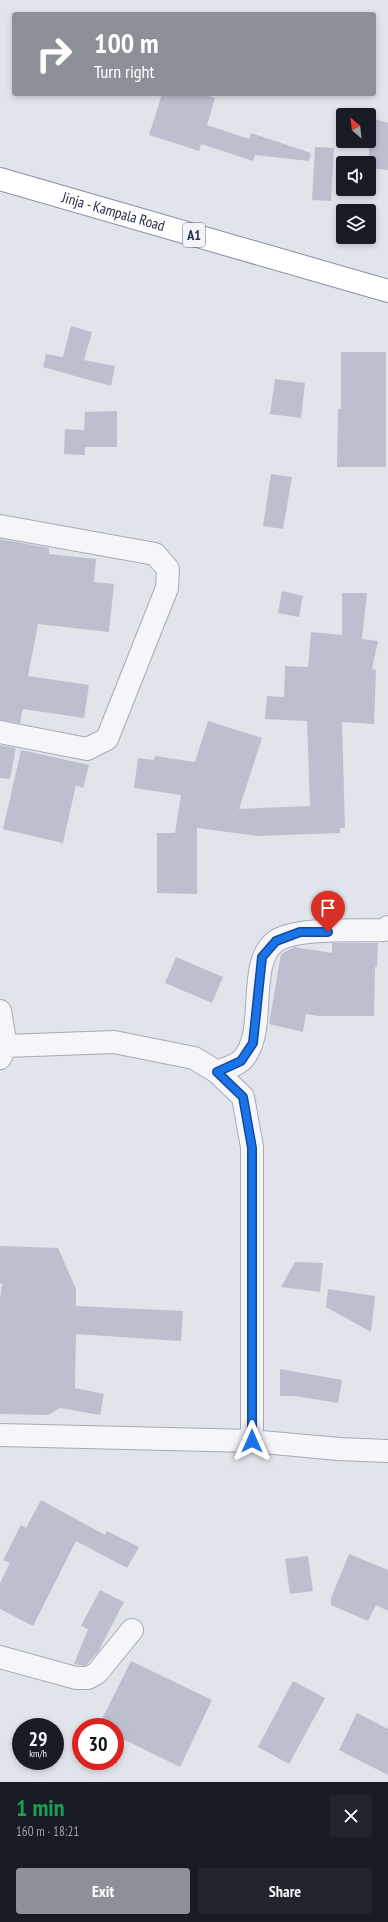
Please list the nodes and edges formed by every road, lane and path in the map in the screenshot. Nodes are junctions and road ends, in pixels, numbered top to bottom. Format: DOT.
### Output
graph roads {
  1 [pos="0,179"];
  2 [pos="388,291"];
  3 [pos="0,526"];
  4 [pos="0,732"];
  5 [pos="388,927"];
  6 [pos="0,1012"];
  7 [pos="2,1051"];
  8 [pos="217,1072"];
  9 [pos="1,1437"];
  10 [pos="252,1441"];
  11 [pos="388,1451"];
  12 [pos="132,1630"];
  13 [pos="0,1657"];
  1 -- 2 [label="highway, Jinja - Kampala Road / A1"];
  3 -- 4 [label="street"];
  5 -- 8 [label="street"];
  6 -- 7 [label="street"];
  7 -- 8 [label="street"];
  8 -- 10 [label="street"];
  9 -- 10 [label="street"];
  10 -- 11 [label="street"];
  12 -- 13 [label="street"];
}
